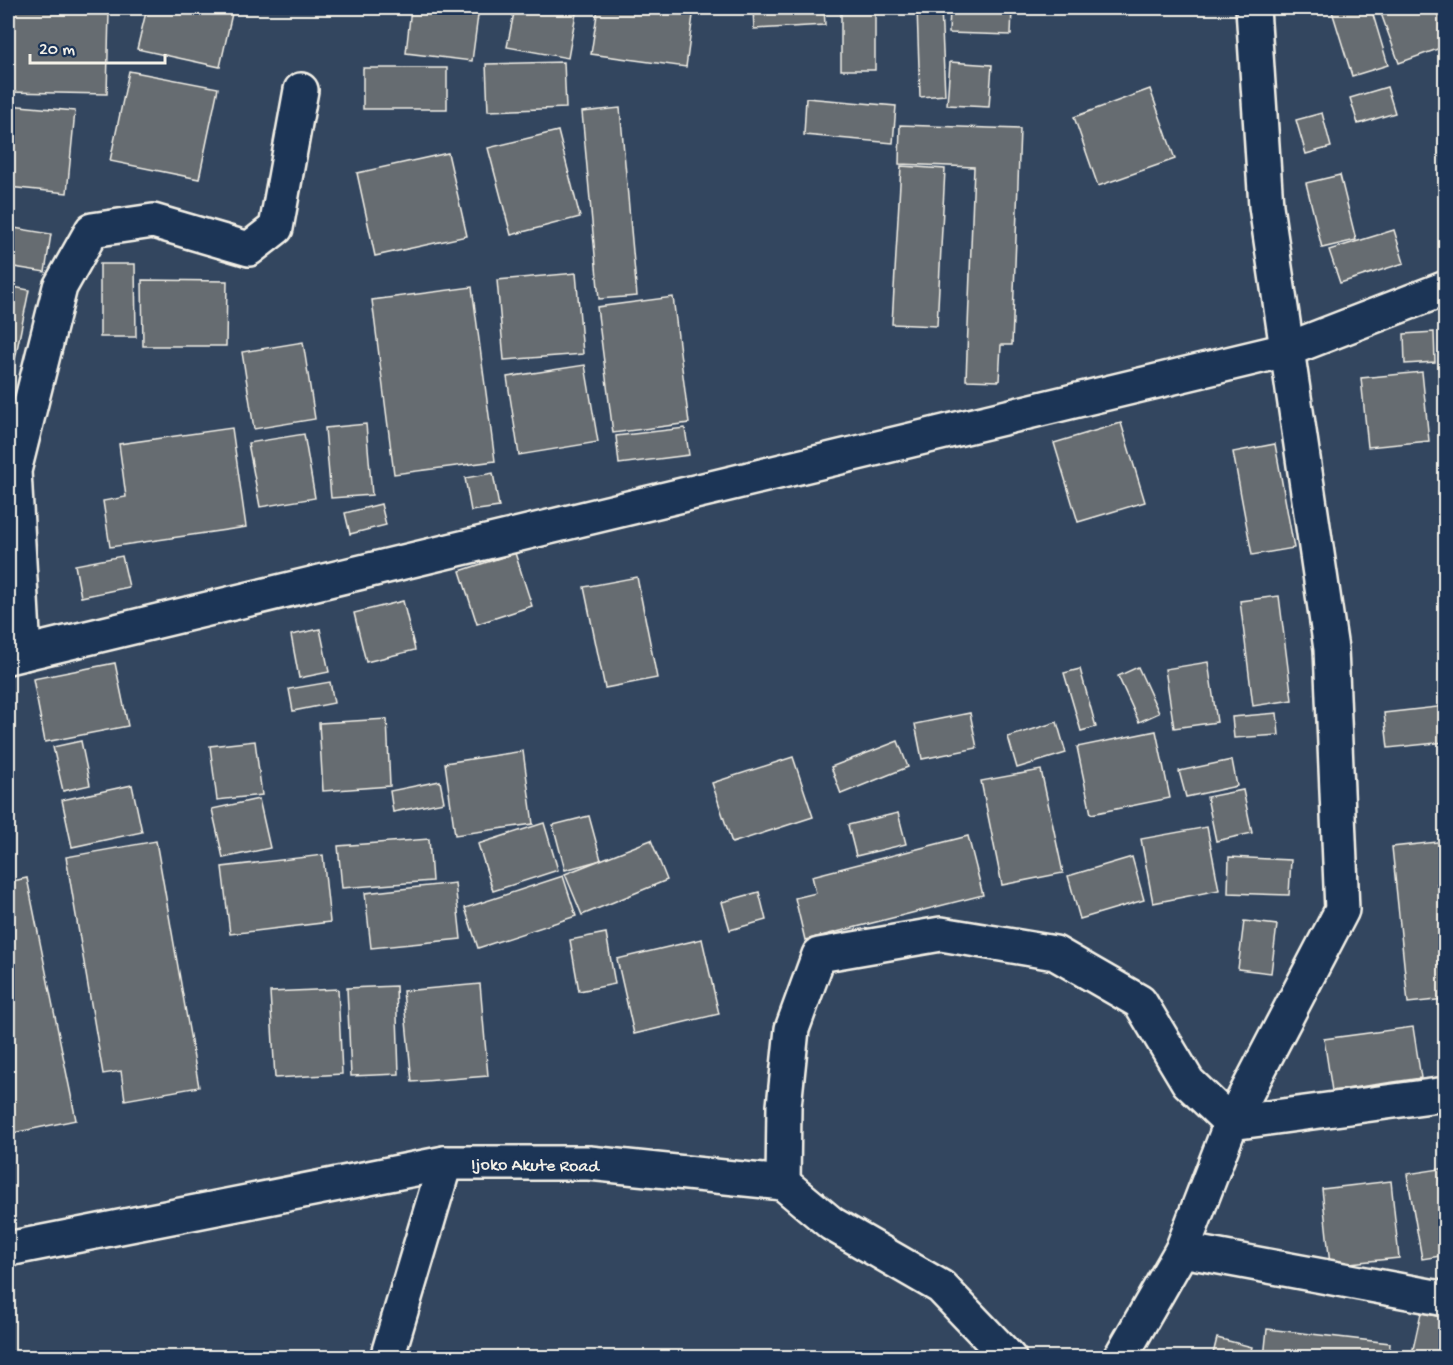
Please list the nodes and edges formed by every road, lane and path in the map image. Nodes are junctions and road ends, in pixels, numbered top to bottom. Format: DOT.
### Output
graph roads {
  1 [pos="1253,8"];
  2 [pos="301,90"];
  3 [pos="1446,288"];
  4 [pos="1286,350"];
  5 [pos="16,655"];
  6 [pos="1446,1094"];
  7 [pos="1231,1123"];
  8 [pos="445,1163"];
  9 [pos="783,1183"];
  10 [pos="8,1249"];
  11 [pos="1182,1250"];
  12 [pos="1446,1299"];
  13 [pos="387,1358"];
  14 [pos="1009,1358"];
  15 [pos="1120,1358"];
  1 -- 4 [label="street"];
  2 -- 5 [label="street"];
  3 -- 4 [label="street"];
  4 -- 5 [label="street"];
  4 -- 7 [label="street"];
  6 -- 7 [label="street"];
  7 -- 9 [label="street"];
  7 -- 11 [label="street"];
  8 -- 9 [label="street, Ijoko Akute Road"];
  8 -- 10 [label="street, Ijoko Akute Road"];
  8 -- 13 [label="street"];
  9 -- 14 [label="street"];
  11 -- 12 [label="street"];
  11 -- 15 [label="street"];
}
